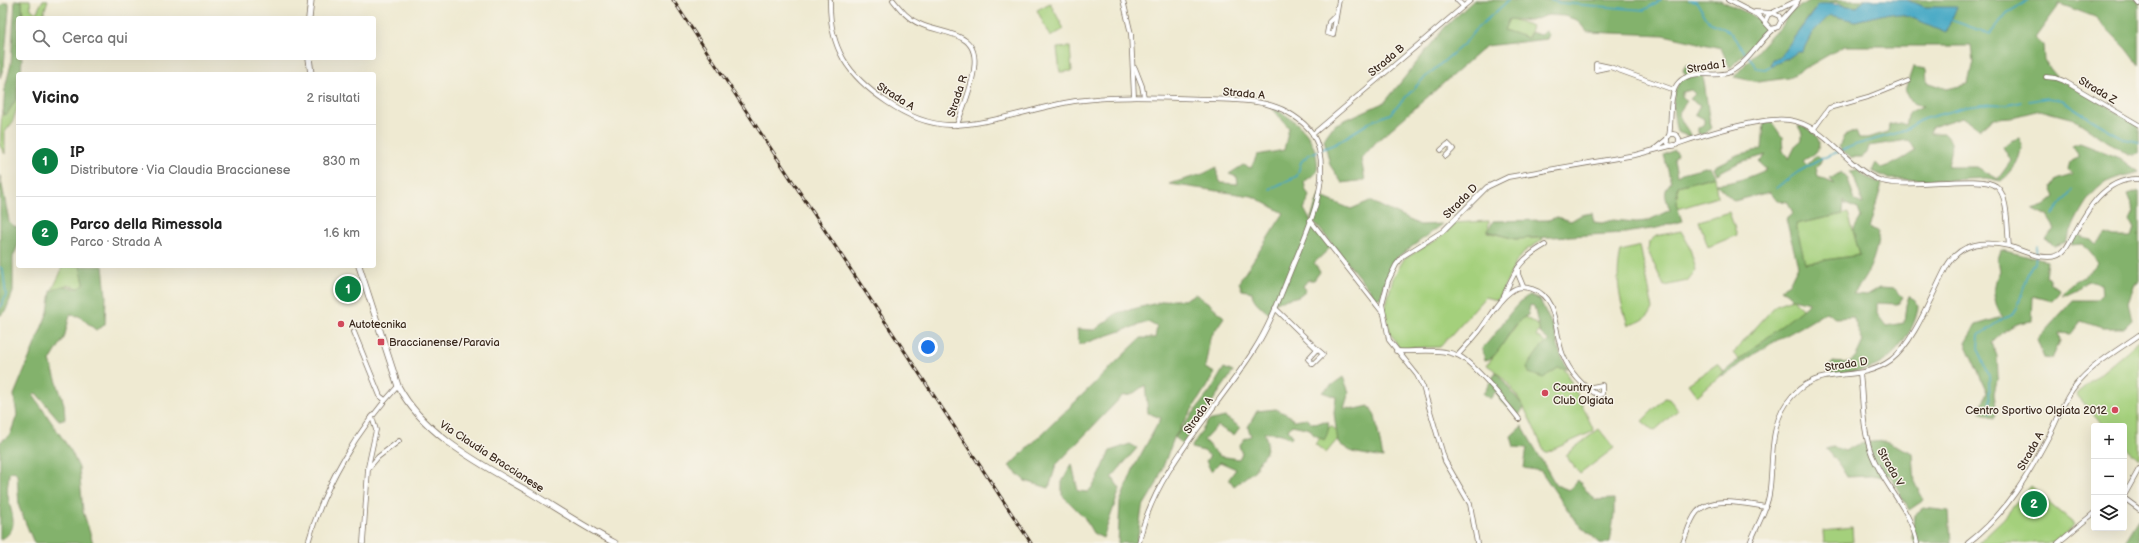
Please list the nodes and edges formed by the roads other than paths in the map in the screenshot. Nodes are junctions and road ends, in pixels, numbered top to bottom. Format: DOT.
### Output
graph roads {
  1 [pos="311,0"];
  2 [pos="830,0"];
  3 [pos="893,0"];
  4 [pos="1123,0"];
  5 [pos="1339,0"];
  6 [pos="1457,0"];
  7 [pos="1470,0"];
  8 [pos="1728,0"];
  9 [pos="1799,0"];
  10 [pos="2136,0"];
  11 [pos="2139,4"];
  12 [pos="1464,6"];
  13 [pos="1752,11"];
  14 [pos="1772,13"];
  15 [pos="1336,15"];
  16 [pos="309,16"];
  17 [pos="1781,20"];
  18 [pos="1766,23"];
  19 [pos="1774,29"];
  20 [pos="1765,37"];
  21 [pos="309,60"];
  22 [pos="1134,66"];
  23 [pos="1610,67"];
  24 [pos="311,72"];
  25 [pos="2046,77"];
  26 [pos="1908,81"];
  27 [pos="1674,90"];
  28 [pos="1134,97"];
  29 [pos="1144,97"];
  30 [pos="1671,122"];
  31 [pos="957,124"];
  32 [pos="2139,125"];
  33 [pos="1813,130"];
  34 [pos="1313,134"];
  35 [pos="1678,136"];
  36 [pos="1668,137"];
  37 [pos="1695,138"];
  38 [pos="1675,145"];
  39 [pos="1441,150"];
  40 [pos="1644,153"];
  41 [pos="1446,156"];
  42 [pos="2139,179"];
  43 [pos="1310,220"];
  44 [pos="1545,245"];
  45 [pos="2009,246"];
  46 [pos="360,268"];
  47 [pos="1516,275"];
  48 [pos="1523,286"];
  49 [pos="1503,297"];
  50 [pos="1275,308"];
  51 [pos="1383,312"];
  52 [pos="354,332"];
  53 [pos="2139,335"];
  54 [pos="1317,349"];
  55 [pos="1396,351"];
  56 [pos="1458,355"];
  57 [pos="1860,373"];
  58 [pos="398,386"];
  59 [pos="1587,388"];
  60 [pos="385,400"];
  61 [pos="372,417"];
  62 [pos="1519,419"];
  63 [pos="399,441"];
  64 [pos="368,469"];
  65 [pos="2138,470"];
  66 [pos="2125,495"];
  67 [pos="2127,499"];
  68 [pos="1766,507"];
  69 [pos="2139,509"];
  70 [pos="2091,515"];
  71 [pos="308,543"];
  72 [pos="362,543"];
  73 [pos="615,543"];
  74 [pos="1140,543"];
  75 [pos="1477,543"];
  76 [pos="1683,543"];
  77 [pos="1750,543"];
  78 [pos="1917,543"];
  79 [pos="1968,543"];
  80 [pos="2058,543"];
  1 -- 16 [label="main road"];
  2 -- 31 [label="street, Strada A"];
  3 -- 31 [label="street, Strada R"];
  4 -- 22 [label="street"];
  5 -- 15 [label="street"];
  6 -- 12 [label="street"];
  7 -- 12 [label="street, Strada B"];
  8 -- 13 [label="street"];
  9 -- 14 [label="street"];
  9 -- 17 [label="street"];
  10 -- 11 [label="street"];
  12 -- 34 [label="street, Strada B"];
  13 -- 14 [label="street"];
  13 -- 18 [label="street"];
  14 -- 17 [label="street"];
  14 -- 18 [label="street"];
  17 -- 19 [label="street"];
  18 -- 19 [label="street"];
  18 -- 20 [label="street"];
  19 -- 20 [label="street, Strada I"];
  20 -- 27 [label="street, Strada I"];
  21 -- 24 [label="main road"];
  22 -- 28 [label="street"];
  22 -- 29 [label="street"];
  23 -- 27 [label="street"];
  25 -- 32 [label="street, Strada Z"];
  26 -- 33 [label="street"];
  27 -- 30 [label="street"];
  28 -- 29 [label="street, Strada A"];
  28 -- 31 [label="street, Strada A"];
  29 -- 34 [label="street, Strada A"];
  30 -- 35 [label="street"];
  30 -- 36 [label="street"];
  33 -- 37 [label="street, Strada D"];
  33 -- 45 [label="street, Strada D"];
  34 -- 43 [label="street, Strada A"];
  35 -- 36 [label="street, Strada D"];
  35 -- 37 [label="street, Strada D"];
  35 -- 38 [label="street"];
  36 -- 38 [label="street"];
  36 -- 40 [label="street, Strada D"];
  37 -- 38 [label="street, Strada D"];
  38 -- 40 [label="street, Strada D"];
  39 -- 41 [label="street"];
  40 -- 51 [label="street, Strada D"];
  42 -- 45 [label="street, Strada D"];
  43 -- 50 [label="street, Strada A"];
  43 -- 51 [label="street, Strada D"];
  44 -- 47 [label="street"];
  45 -- 57 [label="street, Strada D"];
  46 -- 58 [label="main road, Via Claudia Braccianese"];
  47 -- 48 [label="street"];
  47 -- 49 [label="street"];
  48 -- 49 [label="street"];
  48 -- 59 [label="street"];
  49 -- 56 [label="street"];
  50 -- 54 [label="street"];
  50 -- 74 [label="street, Strada A"];
  51 -- 55 [label="street, Strada D"];
  52 -- 60 [label="street"];
  53 -- 79 [label="street, Strada A"];
  55 -- 56 [label="street"];
  55 -- 75 [label="street, Strada D"];
  56 -- 62 [label="street"];
  57 -- 68 [label="street, Strada D"];
  57 -- 78 [label="street, Strada V"];
  58 -- 60 [label="street"];
  58 -- 73 [label="main road, Via Claudia Braccianese"];
  60 -- 61 [label="street"];
  61 -- 64 [label="street"];
  61 -- 71 [label="street"];
  63 -- 64 [label="street"];
  64 -- 72 [label="street"];
  65 -- 66 [label="street"];
  67 -- 69 [label="street"];
  68 -- 76 [label="street"];
  68 -- 77 [label="street, Strada D"];
  70 -- 80 [label="street"];
}
